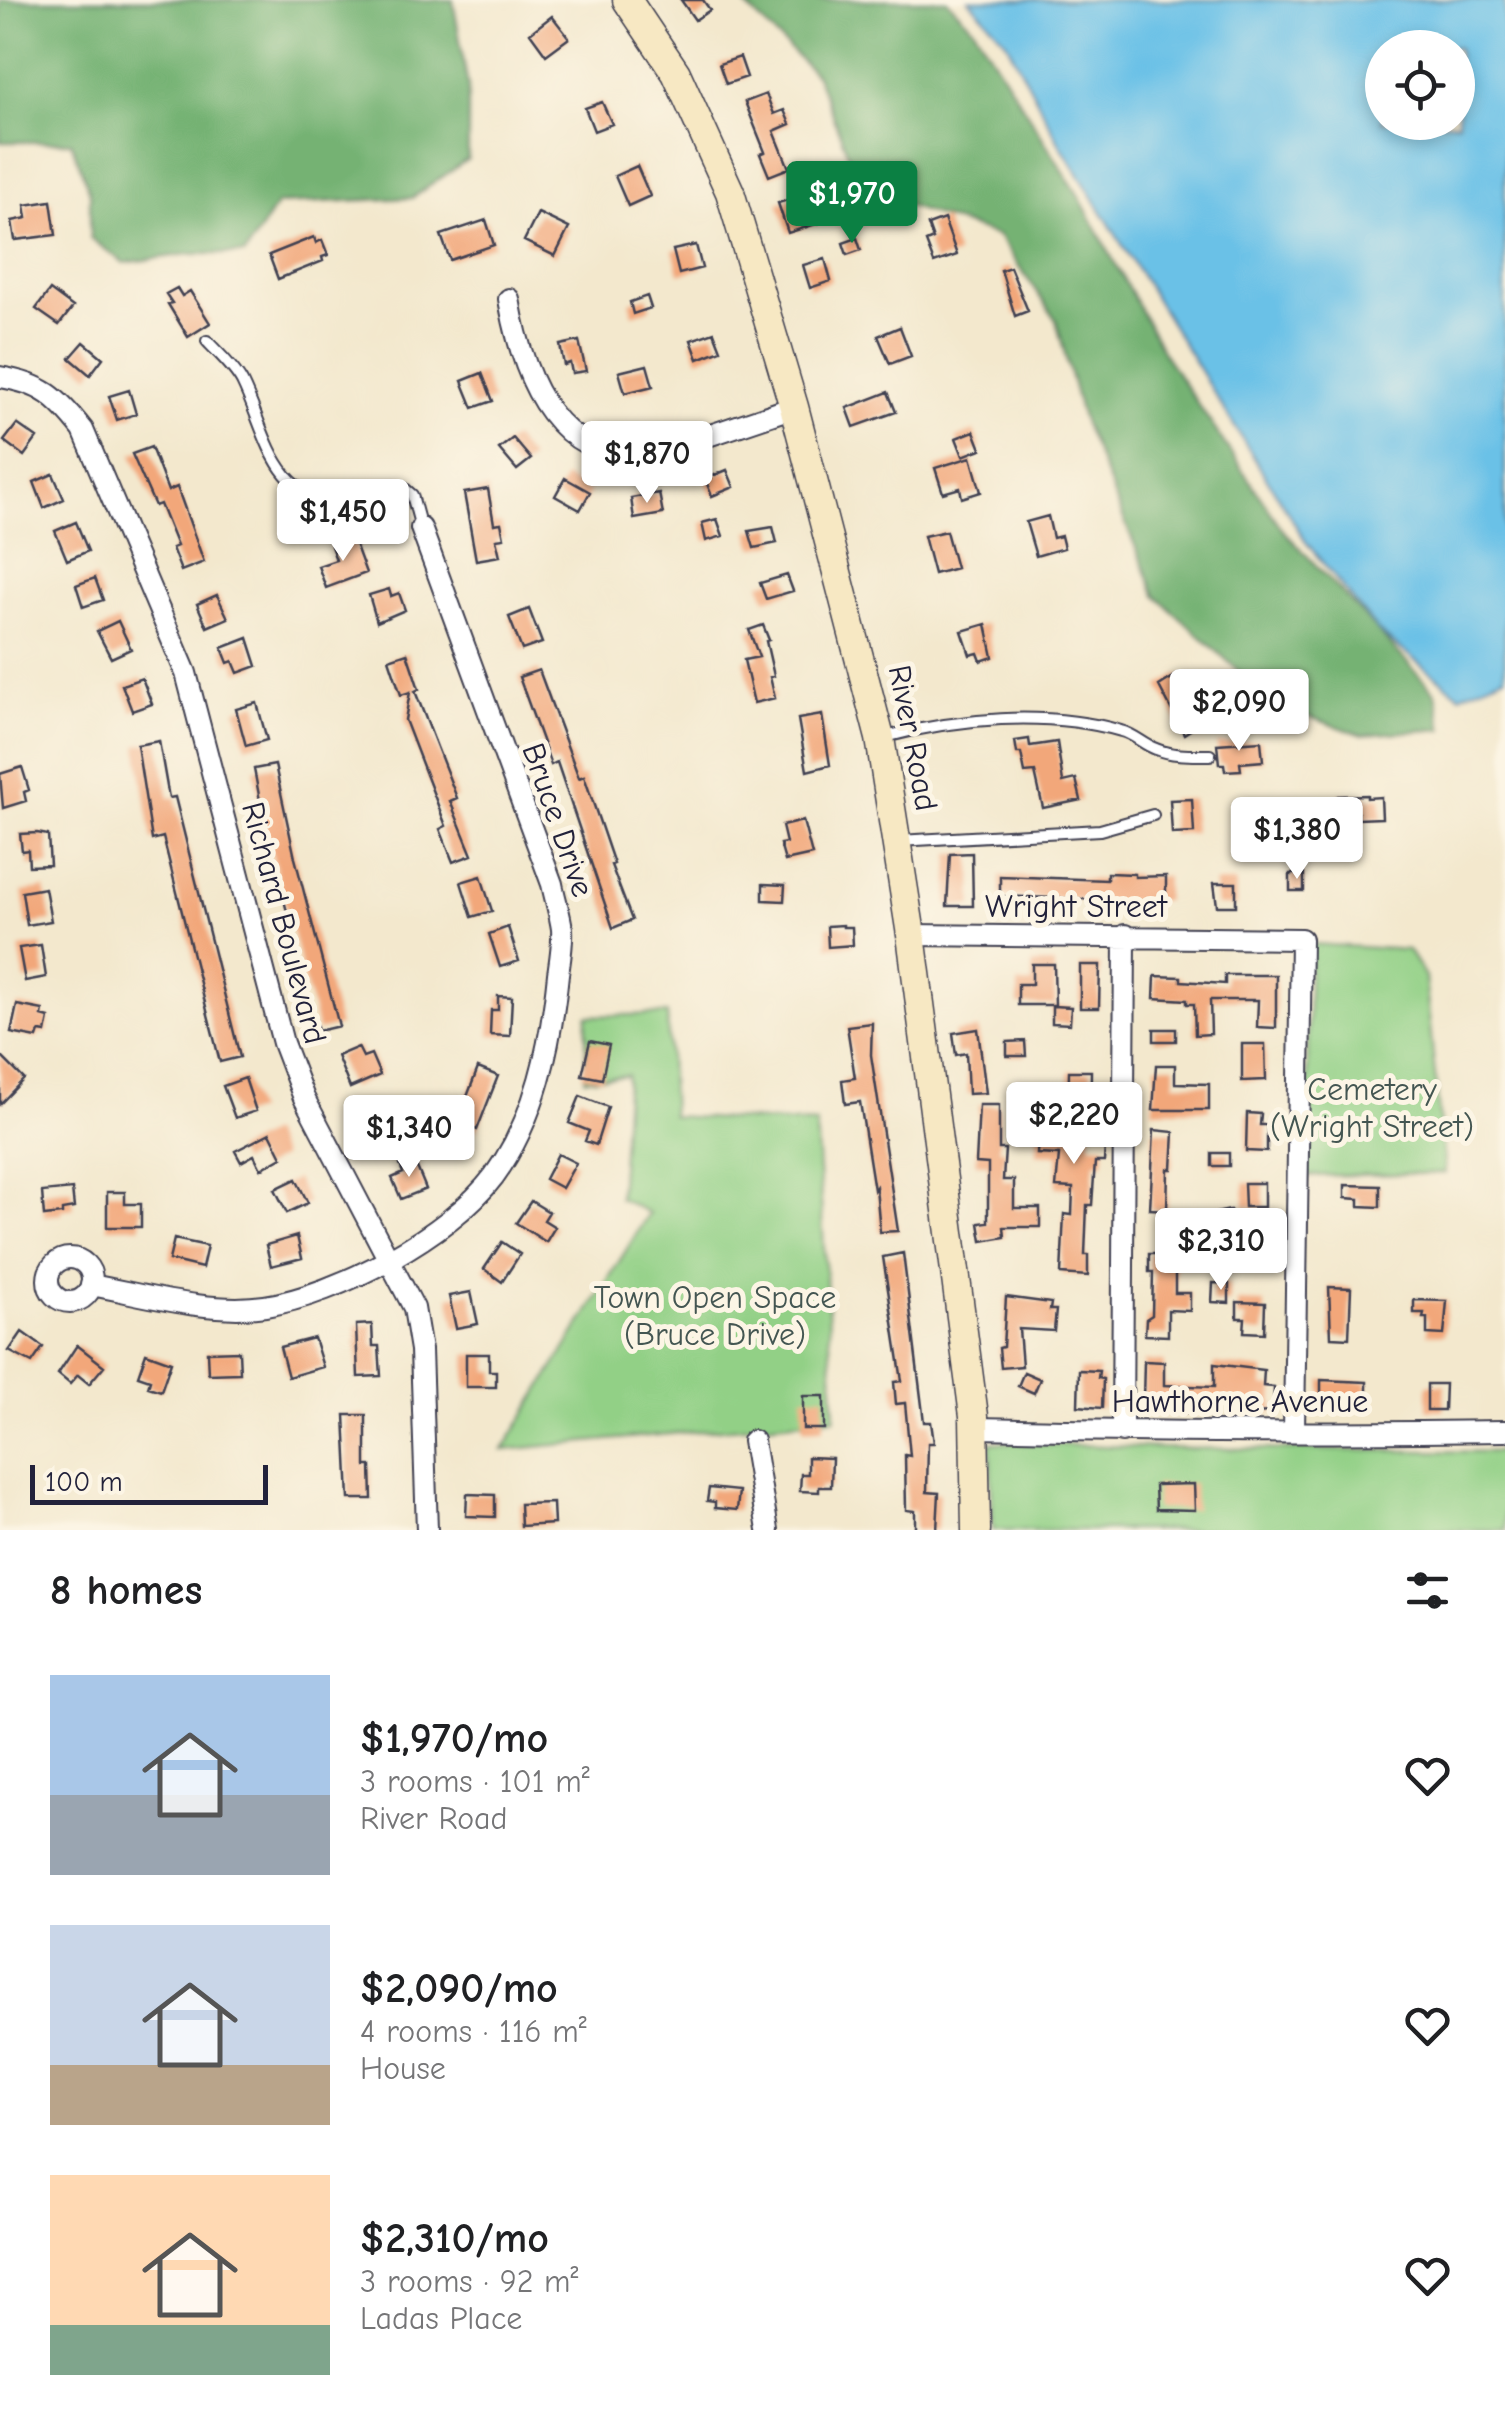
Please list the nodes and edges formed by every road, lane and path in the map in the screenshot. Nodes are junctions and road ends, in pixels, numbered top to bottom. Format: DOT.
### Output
graph roads {
  1 [pos="626,0"];
  2 [pos="509,300"];
  3 [pos="207,341"];
  4 [pos="0,377"];
  5 [pos="794,408"];
  6 [pos="421,528"];
  7 [pos="880,738"];
  8 [pos="1210,755"];
  9 [pos="1153,815"];
  10 [pos="898,841"];
  11 [pos="911,935"];
  12 [pos="1125,935"];
  13 [pos="388,1260"];
  14 [pos="91,1285"];
  15 [pos="975,1428"];
  16 [pos="1294,1431"];
  17 [pos="1122,1432"];
  18 [pos="1505,1432"];
  19 [pos="753,1441"];
  20 [pos="427,1530"];
  21 [pos="768,1530"];
  22 [pos="976,1530"];
  1 -- 5 [label="main road, River Road"];
  2 -- 5 [label="street"];
  3 -- 6 [label="lane"];
  4 -- 13 [label="street, Richard Boulevard"];
  5 -- 7 [label="main road, River Road"];
  6 -- 13 [label="street, Bruce Drive"];
  7 -- 8 [label="lane"];
  7 -- 10 [label="main road, River Road"];
  9 -- 10 [label="lane"];
  10 -- 11 [label="main road, River Road"];
  11 -- 12 [label="street, Wright Street"];
  11 -- 15 [label="main road, River Road"];
  12 -- 16 [label="street, Wright Street"];
  12 -- 17 [label="street"];
  13 -- 14 [label="street, Bruce Drive"];
  13 -- 20 [label="street, Richard Boulevard"];
  15 -- 17 [label="street, Hawthorne Avenue"];
  15 -- 22 [label="main road, River Road"];
  16 -- 17 [label="street, Hawthorne Avenue"];
  16 -- 18 [label="street, Hawthorne Avenue"];
  19 -- 21 [label="street"];
}
